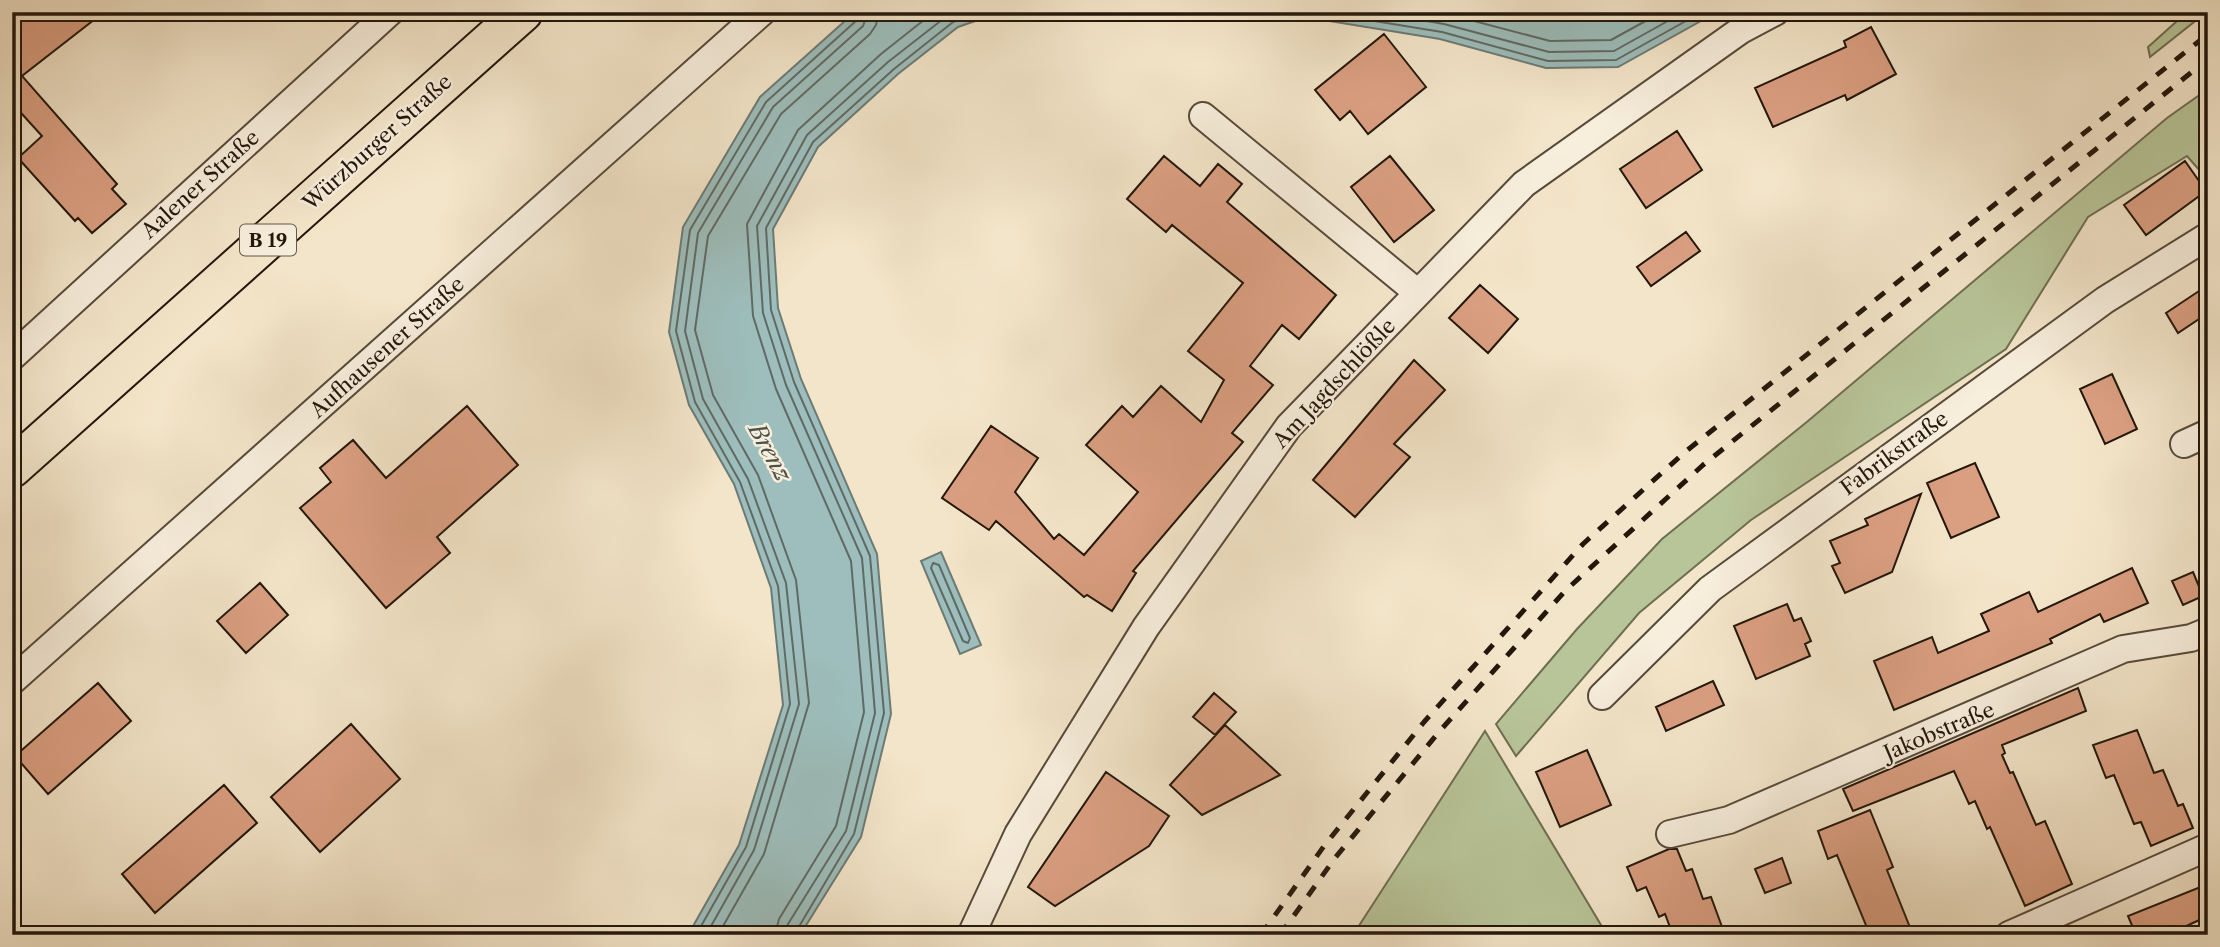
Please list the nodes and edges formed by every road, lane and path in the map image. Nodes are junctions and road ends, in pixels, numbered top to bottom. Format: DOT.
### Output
graph roads {
  1 [pos="390,12"];
  2 [pos="523,12"];
  3 [pos="762,12"];
  4 [pos="1775,12"];
  5 [pos="1203,116"];
  6 [pos="2208,236"];
  7 [pos="1418,293"];
  8 [pos="12,357"];
  9 [pos="12,468"];
  10 [pos="2208,631"];
  11 [pos="12,681"];
  12 [pos="1602,696"];
  13 [pos="1670,834"];
  14 [pos="2208,847"];
  15 [pos="971,935"];
  16 [pos="2010,935"];
  1 -- 8 [label="street, Aalener Straße"];
  2 -- 9 [label="main road, Würzburger Straße / B 19"];
  3 -- 11 [label="street, Aufhausener Straße"];
  4 -- 7 [label="street, Am Jagdschlößle"];
  5 -- 7 [label="street"];
  6 -- 12 [label="street, Fabrikstraße"];
  7 -- 15 [label="street, Am Jagdschlößle"];
  10 -- 13 [label="street, Jakobstraße"];
  14 -- 16 [label="street"];
}
